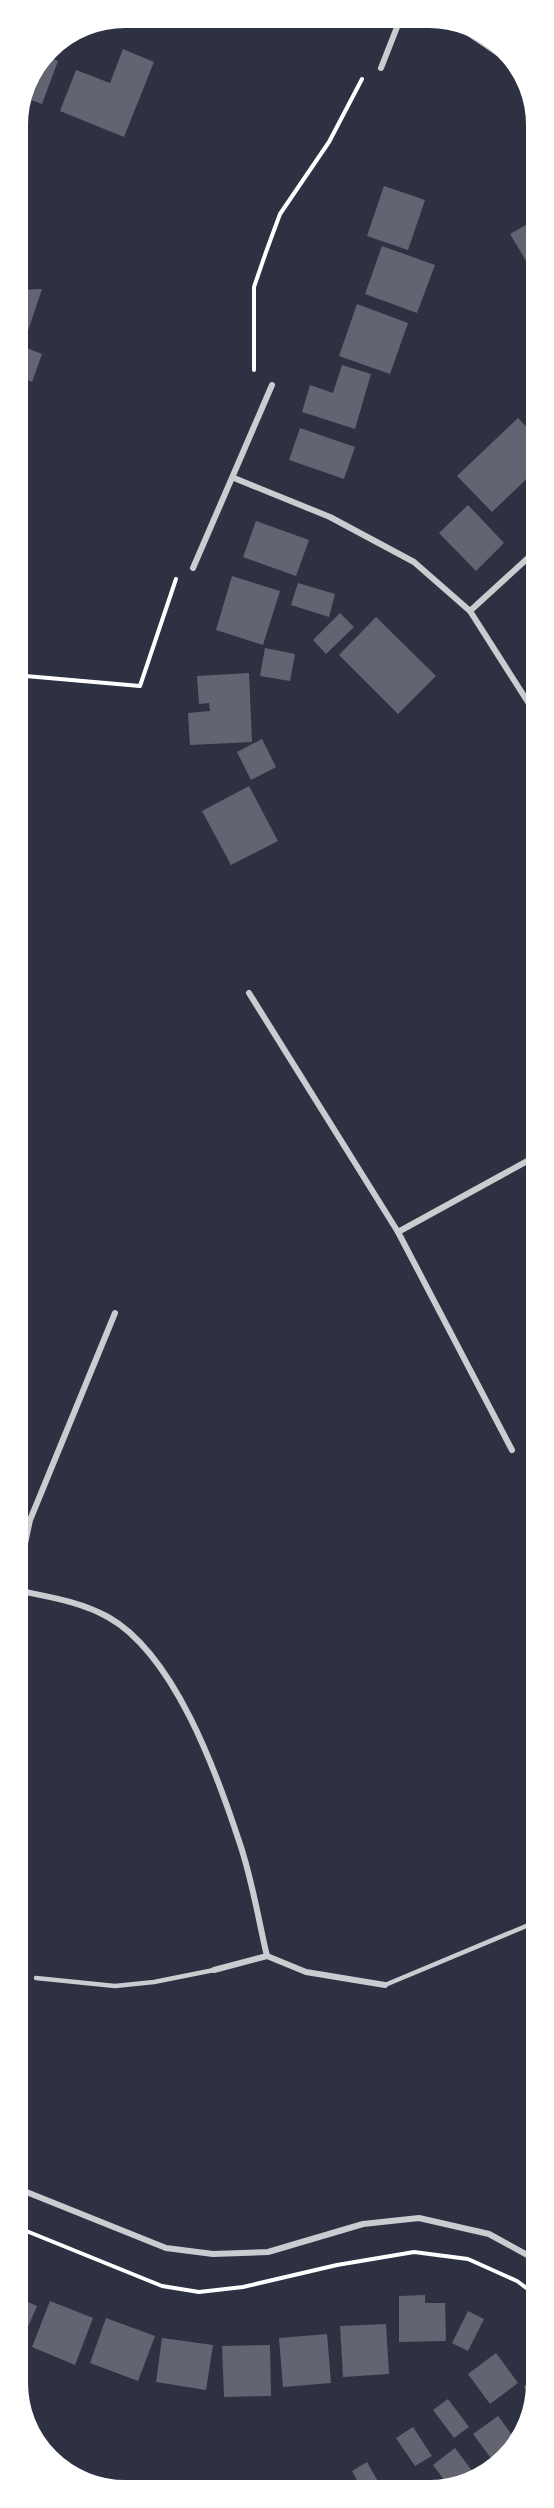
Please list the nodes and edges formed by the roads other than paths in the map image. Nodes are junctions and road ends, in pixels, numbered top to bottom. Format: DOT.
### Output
graph roads {
  1 [pos="398,24"];
  2 [pos="459,28"];
  3 [pos="501,55"];
  4 [pos="381,68"];
  5 [pos="272,385"];
  6 [pos="234,478"];
  7 [pos="530,557"];
  8 [pos="193,568"];
  9 [pos="470,611"];
  10 [pos="530,705"];
  11 [pos="249,993"];
  12 [pos="530,1159"];
  13 [pos="398,1232"];
  14 [pos="115,1313"];
  15 [pos="512,1450"];
  16 [pos="24,1549"];
  17 [pos="24,1592"];
  18 [pos="530,1924"];
  19 [pos="267,1956"];
  20 [pos="214,1970"];
  21 [pos="36,1978"];
  22 [pos="384,1985"];
  23 [pos="24,2191"];
  24 [pos="530,2257"];
  1 -- 4 [label="street"];
  2 -- 3 [label="street"];
  5 -- 6 [label="street"];
  6 -- 8 [label="street"];
  6 -- 9 [label="street"];
  7 -- 9 [label="street"];
  9 -- 10 [label="street"];
  11 -- 13 [label="street"];
  12 -- 13 [label="street"];
  13 -- 15 [label="street"];
  14 -- 16 [label="street"];
  17 -- 19 [label="street"];
  18 -- 22 [label="lane"];
  19 -- 20 [label="street"];
  19 -- 22 [label="street"];
  20 -- 21 [label="lane"];
  23 -- 24 [label="street"];
}
